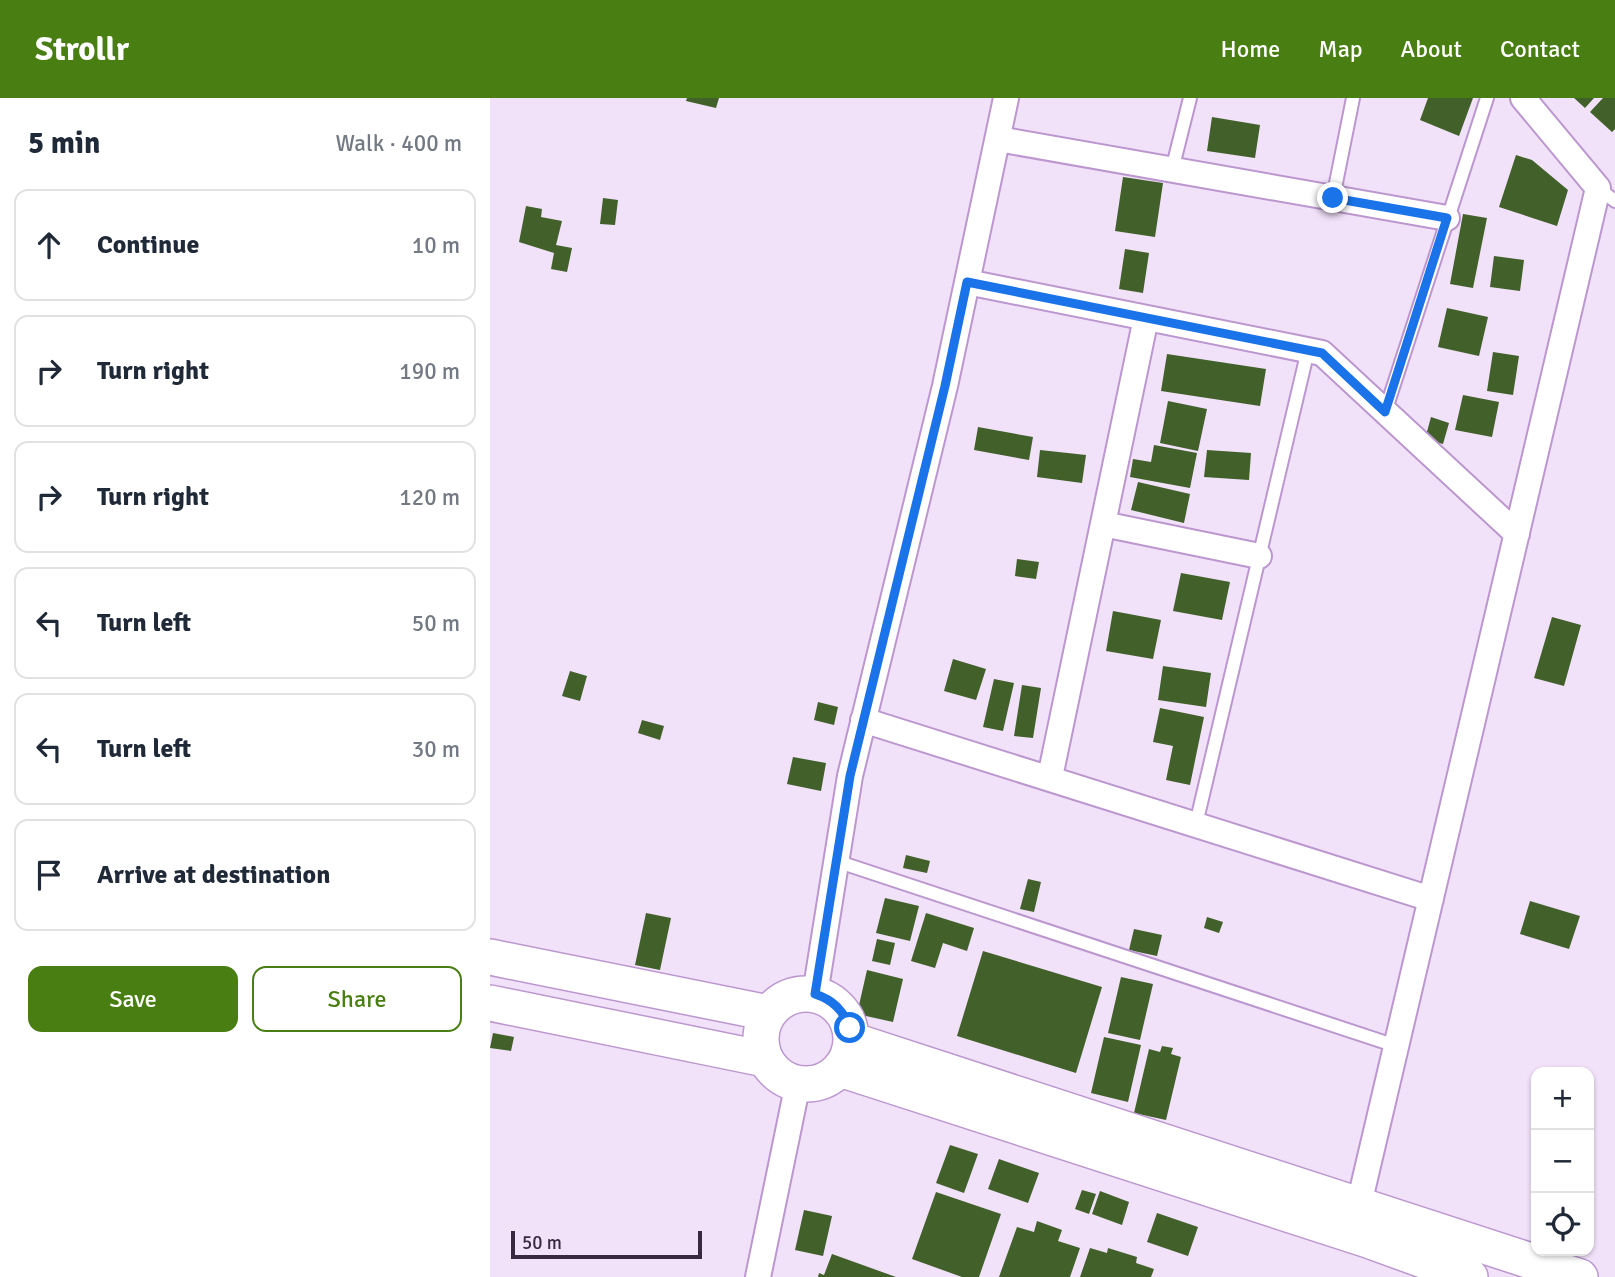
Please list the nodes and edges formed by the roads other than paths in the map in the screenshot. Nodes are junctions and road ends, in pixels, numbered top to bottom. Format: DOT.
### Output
graph roads {
  1 [pos="1006,98"];
  2 [pos="1190,98"];
  3 [pos="1353,98"];
  4 [pos="1487,98"];
  5 [pos="1523,98"];
  6 [pos="998,139"];
  7 [pos="1172,170"];
  8 [pos="1607,195"];
  9 [pos="1333,198"];
  10 [pos="1447,218"];
  11 [pos="967,282"];
  12 [pos="1146,318"];
  13 [pos="1308,350"];
  14 [pos="1385,412"];
  15 [pos="1103,524"];
  16 [pos="1517,534"];
  17 [pos="1259,556"];
  18 [pos="863,720"];
  19 [pos="1050,777"];
  20 [pos="1196,824"];
  21 [pos="836,861"];
  22 [pos="1431,899"];
  23 [pos="490,957"];
  24 [pos="815,994"];
  25 [pos="490,1003"];
  26 [pos="768,1013"];
  27 [pos="1396,1046"];
  28 [pos="846,1055"];
  29 [pos="765,1059"];
  30 [pos="798,1083"];
  31 [pos="1359,1204"];
  32 [pos="758,1277"];
  33 [pos="1470,1277"];
  34 [pos="1580,1277"];
  1 -- 6 [label="street"];
  2 -- 7 [label="lane"];
  3 -- 9 [label="lane"];
  4 -- 10 [label="lane"];
  5 -- 8 [label="street"];
  6 -- 7 [label="street"];
  6 -- 11 [label="street"];
  7 -- 9 [label="street"];
  8 -- 16 [label="street"];
  9 -- 10 [label="street"];
  10 -- 14 [label="lane"];
  11 -- 12 [label="street"];
  11 -- 18 [label="street"];
  12 -- 13 [label="street"];
  12 -- 15 [label="street"];
  13 -- 14 [label="street"];
  13 -- 17 [label="lane"];
  14 -- 16 [label="street"];
  15 -- 17 [label="street"];
  15 -- 19 [label="street"];
  16 -- 22 [label="street"];
  17 -- 20 [label="lane"];
  18 -- 19 [label="street"];
  18 -- 21 [label="street"];
  19 -- 20 [label="street"];
  20 -- 22 [label="street"];
  21 -- 24 [label="street"];
  21 -- 27 [label="lane"];
  22 -- 27 [label="street"];
  23 -- 26 [label="street"];
  24 -- 26 [label="street"];
  24 -- 28 [label="street"];
  25 -- 29 [label="street"];
  26 -- 29 [label="street"];
  27 -- 31 [label="street"];
  28 -- 30 [label="street"];
  28 -- 31 [label="street"];
  28 -- 33 [label="street"];
  29 -- 30 [label="street"];
  30 -- 32 [label="street"];
  31 -- 34 [label="street"];
}
